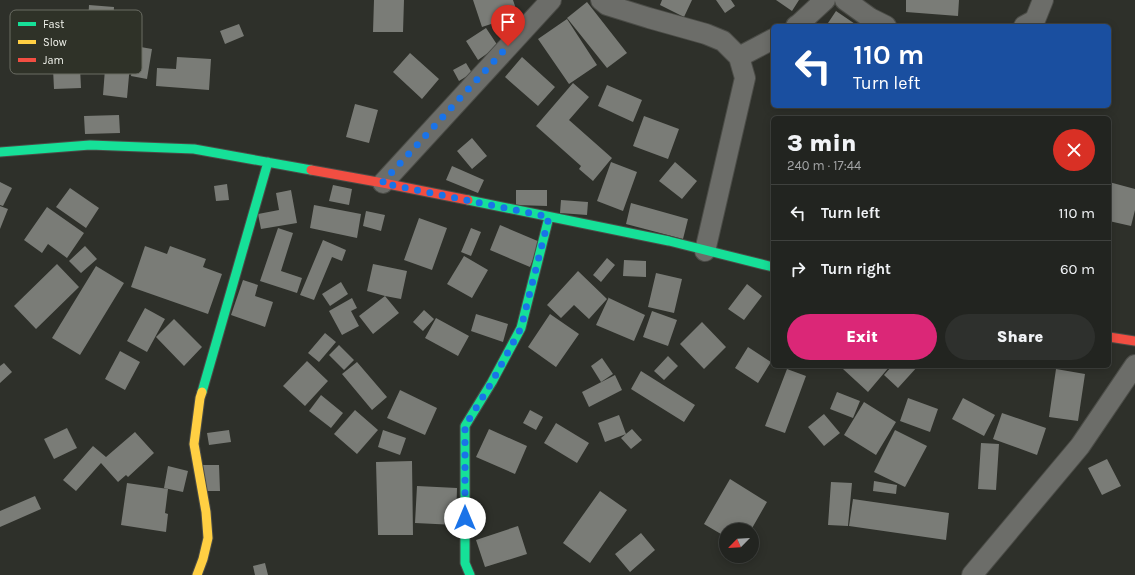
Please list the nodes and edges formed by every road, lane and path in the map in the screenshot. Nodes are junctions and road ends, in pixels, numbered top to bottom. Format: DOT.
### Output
graph roads {
  1 [pos="550,0"];
  2 [pos="601,0"];
  3 [pos="825,0"];
  4 [pos="845,0"];
  5 [pos="1044,0"];
  6 [pos="799,24"];
  7 [pos="882,24"];
  8 [pos="1028,24"];
  9 [pos="771,39"];
  10 [pos="739,57"];
  11 [pos="0,152"];
  12 [pos="268,162"];
  13 [pos="382,183"];
  14 [pos="549,217"];
  15 [pos="705,251"];
  16 [pos="771,267"];
  17 [pos="1111,337"];
  18 [pos="1135,341"];
  19 [pos="1135,365"];
  20 [pos="197,575"];
  21 [pos="470,575"];
  22 [pos="972,575"];
  1 -- 13 [label="street"];
  2 -- 10 [label="street"];
  3 -- 6 [label="street"];
  4 -- 7 [label="street"];
  5 -- 8 [label="street"];
  9 -- 10 [label="street"];
  10 -- 15 [label="street"];
  11 -- 12 [label="street"];
  12 -- 13 [label="street"];
  12 -- 20 [label="street"];
  13 -- 14 [label="street"];
  14 -- 15 [label="street"];
  14 -- 21 [label="street"];
  15 -- 16 [label="street"];
  17 -- 18 [label="street"];
  19 -- 22 [label="street"];
}
